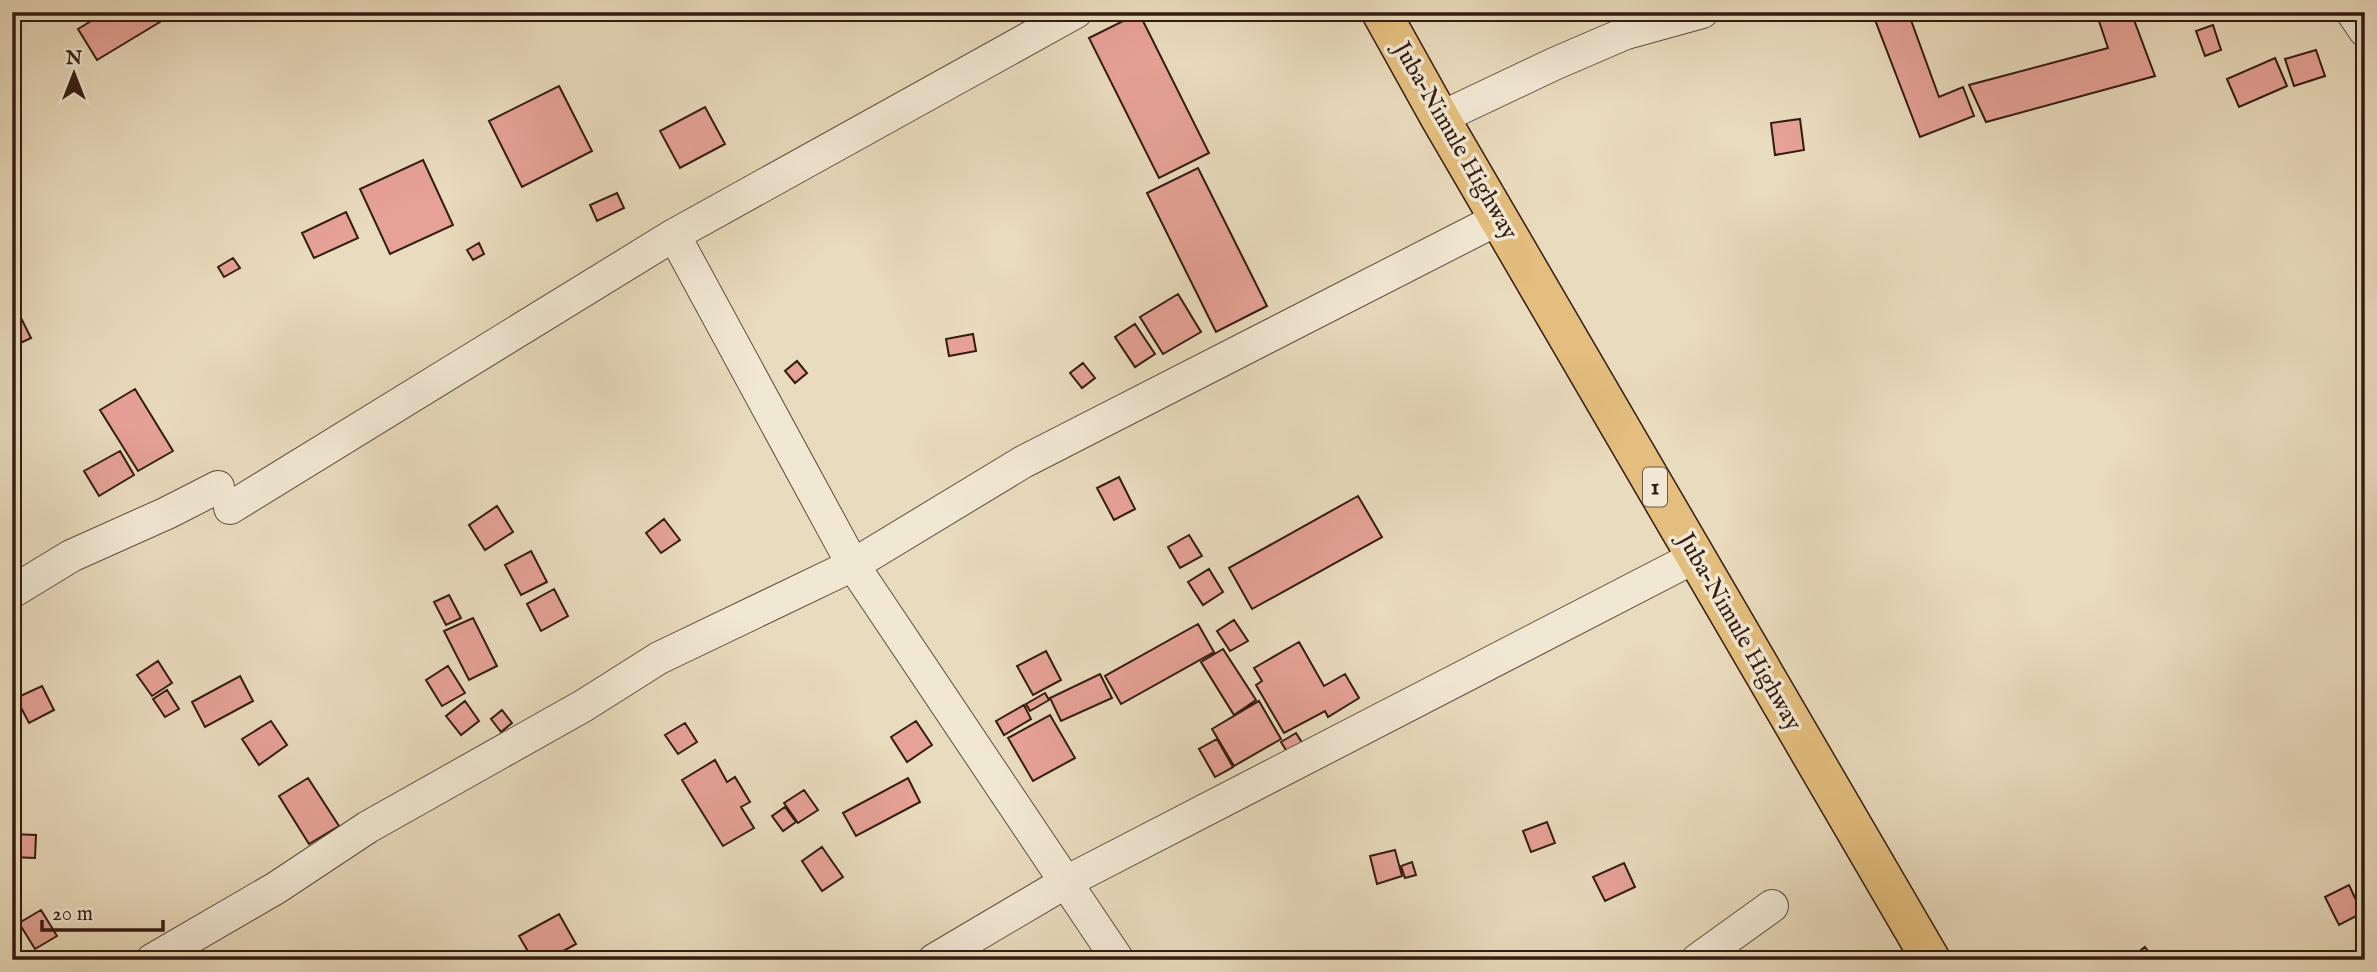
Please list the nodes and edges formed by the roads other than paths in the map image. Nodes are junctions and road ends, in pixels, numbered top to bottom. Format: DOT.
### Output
graph roads {
  1 [pos="1076,12"];
  2 [pos="1381,12"];
  3 [pos="1702,12"];
  4 [pos="2352,12"];
  5 [pos="2365,31"];
  6 [pos="1440,118"];
  7 [pos="1498,219"];
  8 [pos="674,235"];
  9 [pos="1695,557"];
  10 [pos="853,565"];
  11 [pos="12,592"];
  12 [pos="1066,883"];
  13 [pos="1772,906"];
  14 [pos="152,960"];
  15 [pos="934,960"];
  16 [pos="1118,960"];
  17 [pos="1697,960"];
  18 [pos="1931,960"];
  1 -- 8 [label="street"];
  2 -- 6 [label="main road, Juba–Nimule Highway / 1"];
  3 -- 6 [label="street"];
  4 -- 5 [label="street"];
  6 -- 7 [label="main road, Juba–Nimule Highway / 1"];
  7 -- 9 [label="main road, Juba–Nimule Highway / 1"];
  7 -- 10 [label="street"];
  8 -- 10 [label="street"];
  8 -- 11 [label="street"];
  9 -- 12 [label="street"];
  9 -- 18 [label="main road, Juba–Nimule Highway / 1"];
  10 -- 12 [label="street"];
  10 -- 14 [label="street"];
  12 -- 15 [label="street"];
  12 -- 16 [label="street"];
  13 -- 17 [label="street"];
}
